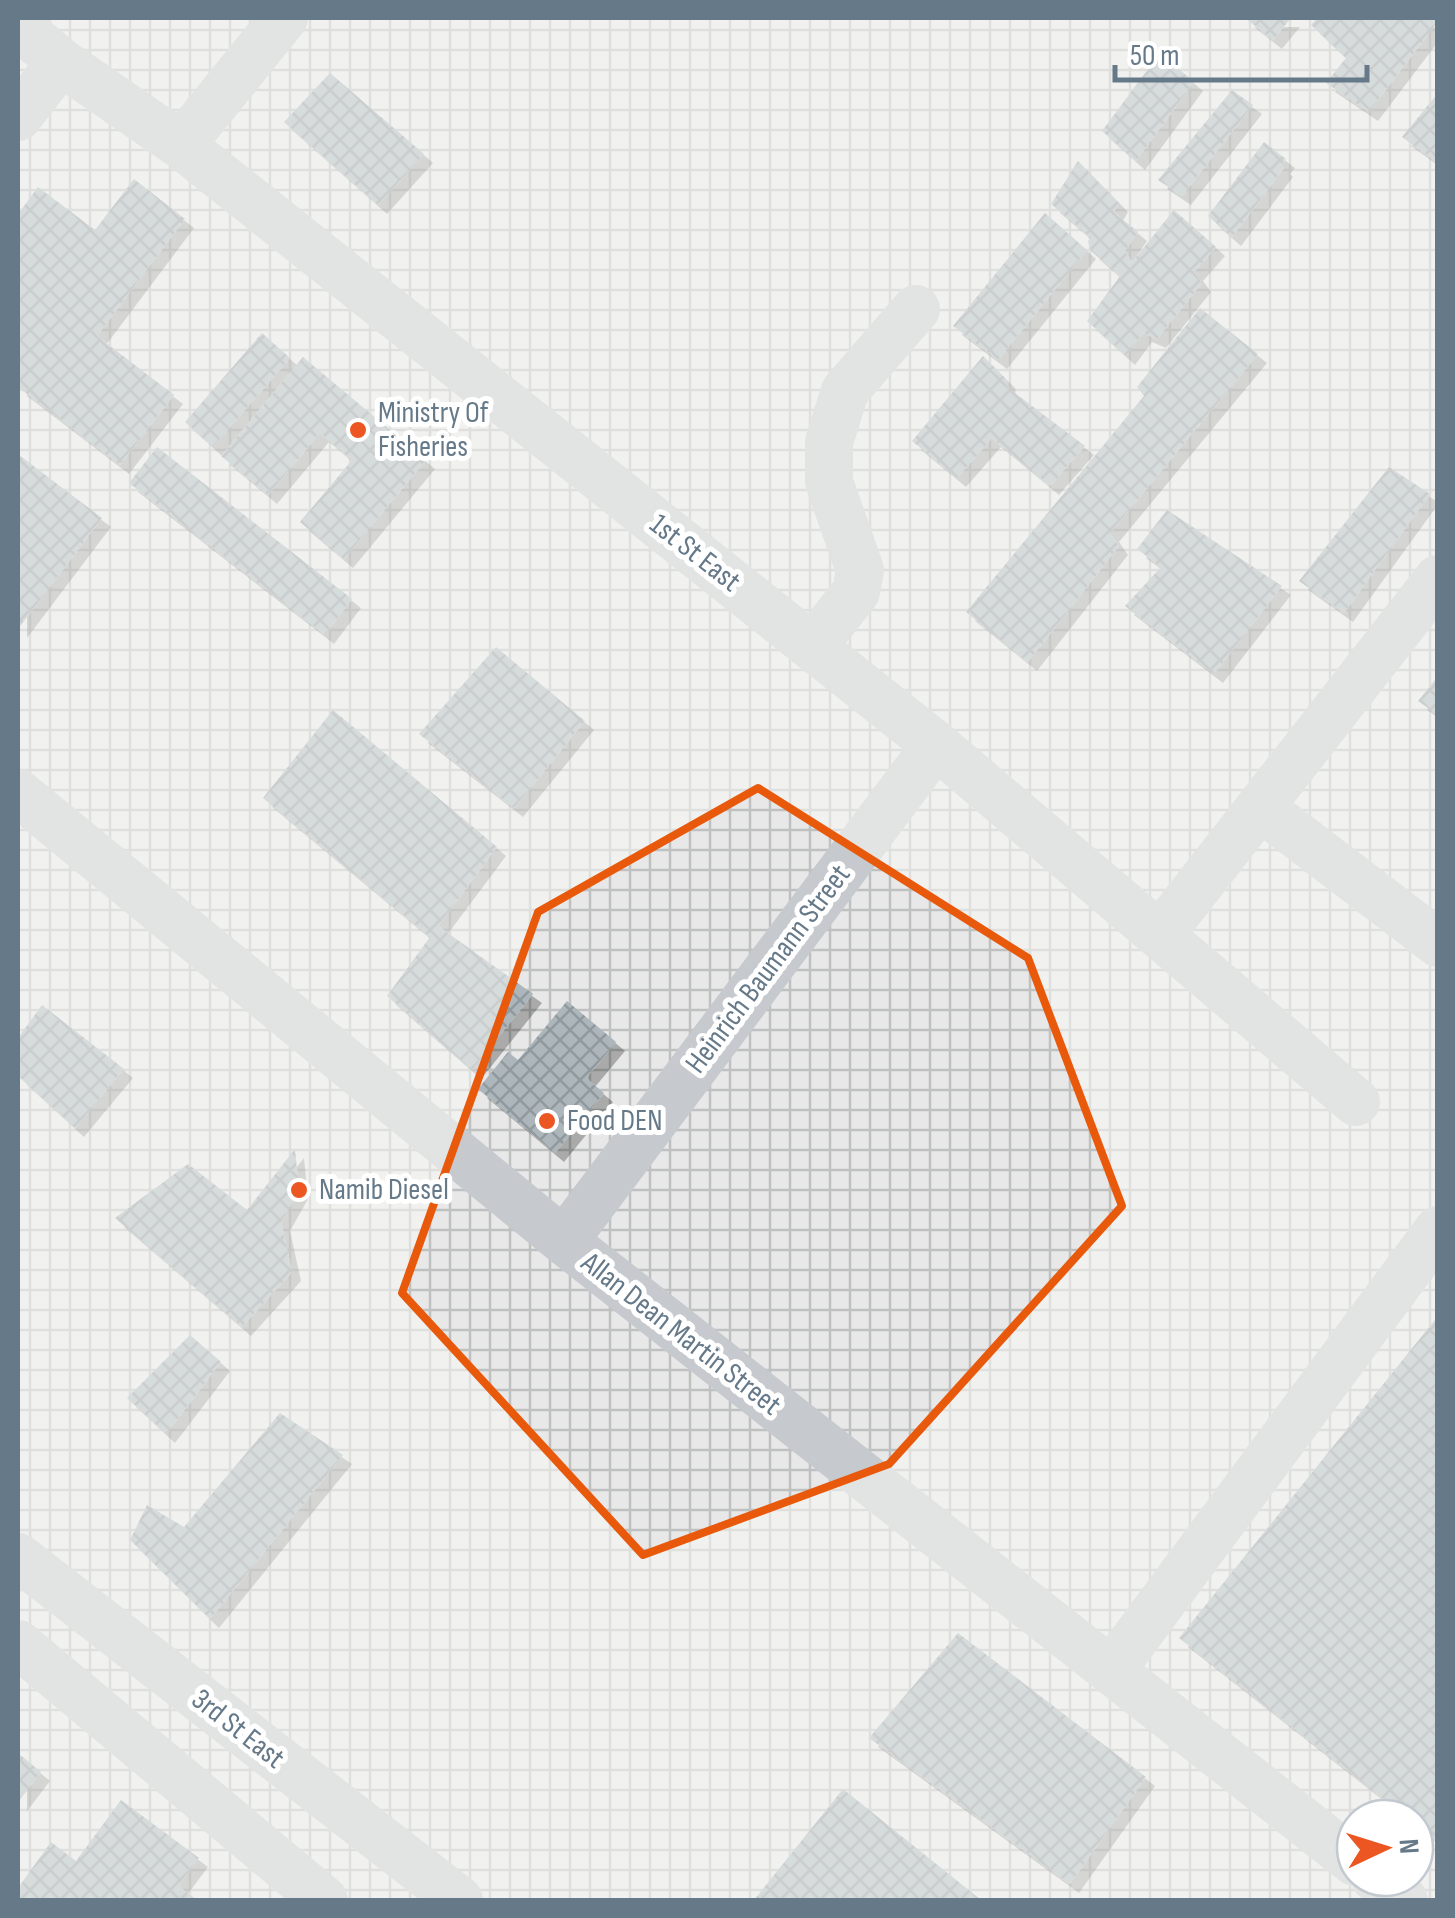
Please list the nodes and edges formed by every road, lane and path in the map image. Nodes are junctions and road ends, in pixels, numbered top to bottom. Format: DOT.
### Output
graph roads {
  1 [pos="284,18"];
  2 [pos="18,26"];
  3 [pos="61,62"];
  4 [pos="18,117"];
  5 [pos="181,145"];
  6 [pos="916,309"];
  7 [pos="1438,580"];
  8 [pos="813,646"];
  9 [pos="936,744"];
  10 [pos="18,793"];
  11 [pos="1260,807"];
  12 [pos="1160,936"];
  13 [pos="1438,944"];
  14 [pos="1356,1102"];
  15 [pos="1438,1230"];
  16 [pos="564,1242"];
  17 [pos="18,1557"];
  18 [pos="18,1644"];
  19 [pos="1110,1671"];
  20 [pos="174,1680"];
  21 [pos="132,1737"];
  22 [pos="1335,1846"];
  23 [pos="324,1900"];
  24 [pos="459,1900"];
  1 -- 5 [label="street"];
  2 -- 3 [label="street, 1st St East"];
  3 -- 4 [label="street"];
  3 -- 5 [label="street, 1st St East"];
  5 -- 8 [label="street, 1st St East"];
  6 -- 8 [label="street"];
  7 -- 11 [label="street"];
  8 -- 9 [label="street, 1st St East"];
  9 -- 12 [label="street, 1st St East"];
  9 -- 16 [label="street, Heinrich Baumann Street"];
  10 -- 16 [label="street, Allan Dean Martin Street"];
  11 -- 12 [label="street"];
  11 -- 13 [label="street"];
  12 -- 14 [label="street, 1st St East"];
  15 -- 19 [label="street"];
  16 -- 19 [label="street, Allan Dean Martin Street"];
  17 -- 20 [label="street, 3rd St East"];
  18 -- 21 [label="street"];
  19 -- 22 [label="street, Allan Dean Martin Street"];
  20 -- 21 [label="street"];
  20 -- 24 [label="street, 3rd St East"];
  21 -- 23 [label="street"];
}
